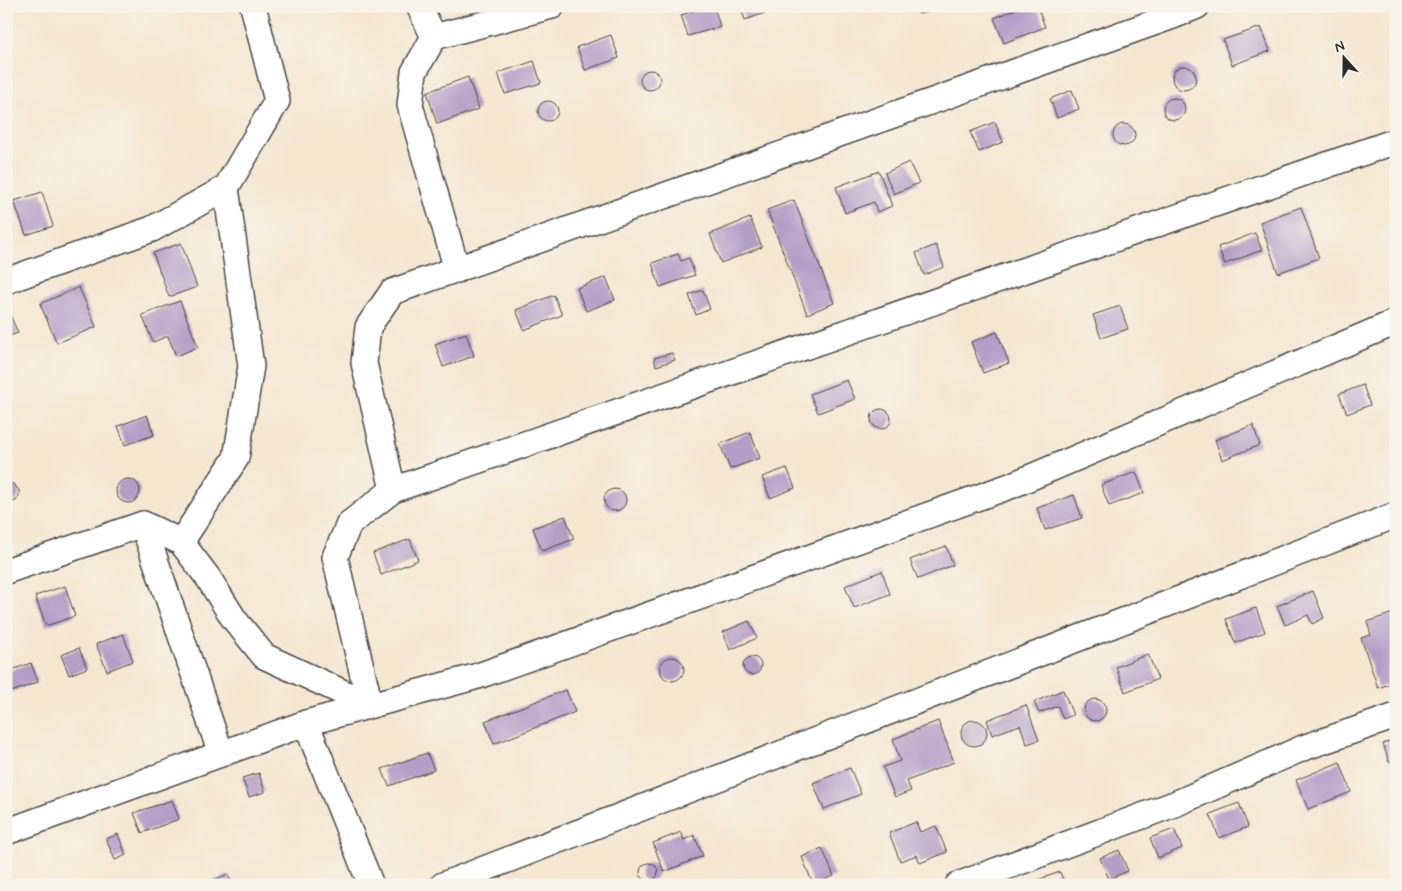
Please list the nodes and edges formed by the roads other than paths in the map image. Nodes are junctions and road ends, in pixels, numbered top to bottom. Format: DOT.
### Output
graph roads {
  1 [pos="253,6"];
  2 [pos="419,6"];
  3 [pos="552,6"];
  4 [pos="1197,6"];
  5 [pos="1171,11"];
  6 [pos="434,37"];
  7 [pos="1396,141"];
  8 [pos="226,188"];
  9 [pos="457,270"];
  10 [pos="6,281"];
  11 [pos="1396,322"];
  12 [pos="393,490"];
  13 [pos="1396,515"];
  14 [pos="143,524"];
  15 [pos="181,542"];
  16 [pos="6,571"];
  17 [pos="370,705"];
  18 [pos="1396,716"];
  19 [pos="306,723"];
  20 [pos="221,754"];
  21 [pos="6,832"];
  22 [pos="371,885"];
  23 [pos="443,885"];
  24 [pos="958,885"];
  1 -- 8 [label="street"];
  2 -- 6 [label="street"];
  3 -- 6 [label="street"];
  4 -- 5 [label="street"];
  5 -- 9 [label="street"];
  6 -- 9 [label="street"];
  7 -- 12 [label="street"];
  8 -- 10 [label="street"];
  8 -- 15 [label="street"];
  9 -- 12 [label="street"];
  11 -- 17 [label="street"];
  12 -- 17 [label="street"];
  13 -- 23 [label="street"];
  14 -- 15 [label="street"];
  14 -- 16 [label="street"];
  14 -- 20 [label="street"];
  15 -- 17 [label="street"];
  17 -- 19 [label="street"];
  18 -- 24 [label="street"];
  19 -- 20 [label="street"];
  19 -- 22 [label="street"];
  20 -- 21 [label="street"];
}
